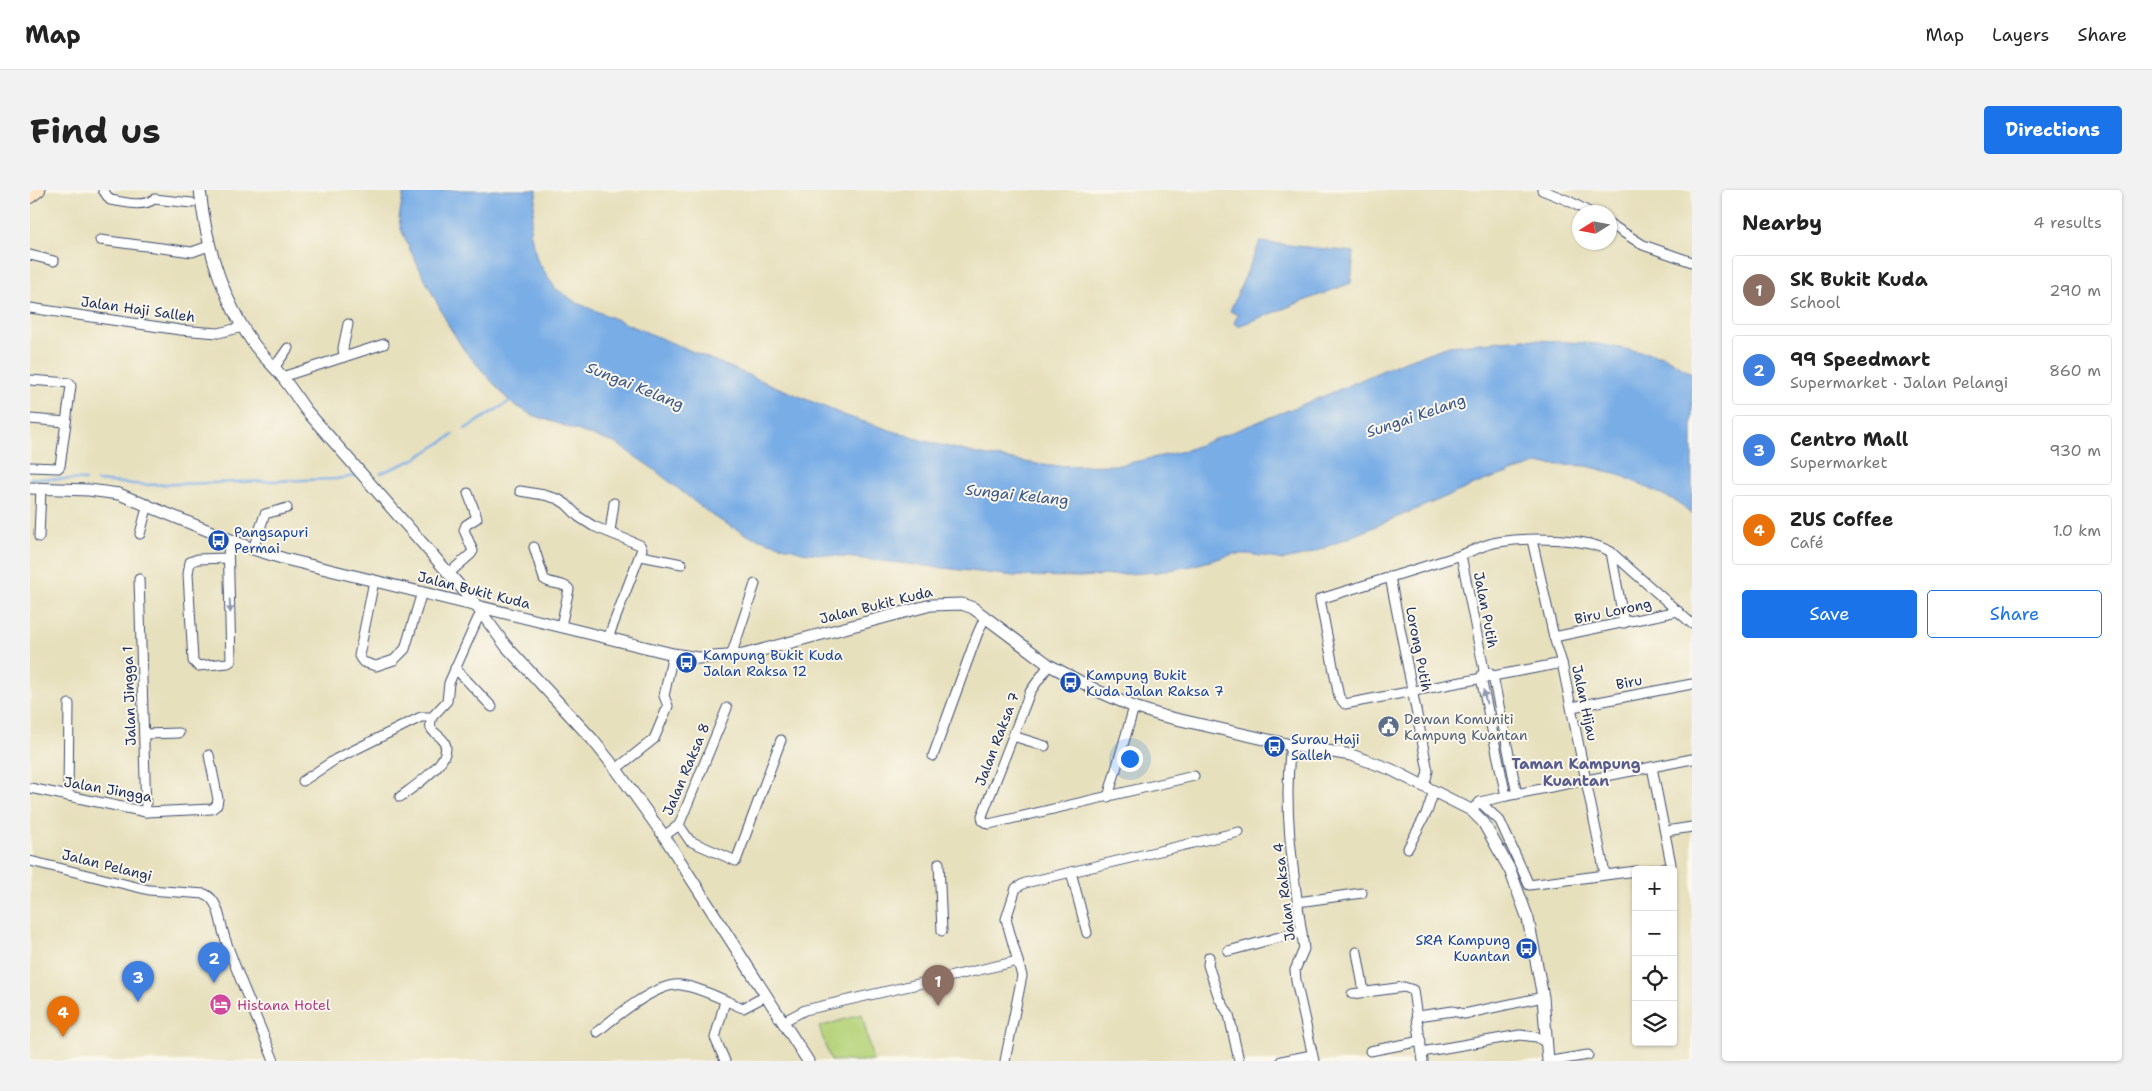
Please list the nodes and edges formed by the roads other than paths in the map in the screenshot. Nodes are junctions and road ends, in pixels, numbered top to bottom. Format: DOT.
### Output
graph roads {
  1 [pos="39,190"];
  2 [pos="103,190"];
  3 [pos="200,190"];
  4 [pos="1542,190"];
  5 [pos="30,197"];
  6 [pos="192,203"];
  7 [pos="1577,205"];
  8 [pos="1617,228"];
  9 [pos="100,240"];
  10 [pos="209,246"];
  11 [pos="30,254"];
  12 [pos="54,261"];
  13 [pos="1692,262"];
  14 [pos="30,308"];
  15 [pos="348,324"];
  16 [pos="243,327"];
  17 [pos="384,344"];
  18 [pos="288,348"];
  19 [pos="344,357"];
  20 [pos="274,368"];
  21 [pos="282,377"];
  22 [pos="30,380"];
  23 [pos="30,419"];
  24 [pos="66,422"];
  25 [pos="30,467"];
  26 [pos="36,488"];
  27 [pos="520,491"];
  28 [pos="468,493"];
  29 [pos="614,503"];
  30 [pos="148,504"];
  31 [pos="287,508"];
  32 [pos="610,532"];
  33 [pos="140,534"];
  34 [pos="39,537"];
  35 [pos="228,538"];
  36 [pos="1532,540"];
  37 [pos="534,547"];
  38 [pos="253,549"];
  39 [pos="1611,552"];
  40 [pos="1461,555"];
  41 [pos="641,556"];
  42 [pos="227,558"];
  43 [pos="682,564"];
  44 [pos="448,575"];
  45 [pos="1390,577"];
  46 [pos="139,579"];
  47 [pos="374,581"];
  48 [pos="755,584"];
  49 [pos="422,592"];
  50 [pos="437,595"];
  51 [pos="471,604"];
  52 [pos="1678,611"];
  53 [pos="501,612"];
  54 [pos="985,617"];
  55 [pos="478,618"];
  56 [pos="1624,623"];
  57 [pos="1692,624"];
  58 [pos="561,626"];
  59 [pos="496,632"];
  60 [pos="1554,637"];
  61 [pos="608,638"];
  62 [pos="504,643"];
  63 [pos="673,654"];
  64 [pos="731,656"];
  65 [pos="1562,663"];
  66 [pos="1049,665"];
  67 [pos="455,668"];
  68 [pos="1483,674"];
  69 [pos="1493,676"];
  70 [pos="1692,684"];
  71 [pos="1414,692"];
  72 [pos="69,704"];
  73 [pos="492,706"];
  74 [pos="1134,707"];
  75 [pos="1572,707"];
  76 [pos="727,708"];
  77 [pos="432,717"];
  78 [pos="179,733"];
  79 [pos="144,734"];
  80 [pos="1013,736"];
  81 [pos="781,740"];
  82 [pos="1291,745"];
  83 [pos="1045,746"];
  84 [pos="209,754"];
  85 [pos="933,756"];
  86 [pos="1692,759"];
  87 [pos="1652,767"];
  88 [pos="616,769"];
  89 [pos="1194,776"];
  90 [pos="1588,780"];
  91 [pos="303,781"];
  92 [pos="30,788"];
  93 [pos="1429,788"];
  94 [pos="1517,794"];
  95 [pos="68,796"];
  96 [pos="1506,796"];
  97 [pos="400,797"];
  98 [pos="1108,797"];
  99 [pos="1475,806"];
  100 [pos="146,812"];
  101 [pos="679,825"];
  102 [pos="1692,827"];
  103 [pos="1666,831"];
  104 [pos="1239,832"];
  105 [pos="664,836"];
  106 [pos="1408,848"];
  107 [pos="30,861"];
  108 [pos="939,863"];
  109 [pos="1670,866"];
  110 [pos="1632,871"];
  111 [pos="1071,872"];
  112 [pos="1605,874"];
  113 [pos="1362,893"];
  114 [pos="1298,902"];
  115 [pos="942,931"];
  116 [pos="1302,932"];
  117 [pos="1087,933"];
  118 [pos="1228,951"];
  119 [pos="1357,952"];
  120 [pos="1209,957"];
  121 [pos="1018,961"];
  122 [pos="1364,992"];
  123 [pos="1352,994"];
  124 [pos="766,996"];
  125 [pos="1543,997"];
  126 [pos="724,1000"];
  127 [pos="1418,1016"];
  128 [pos="784,1021"];
  129 [pos="596,1032"];
  130 [pos="1421,1041"];
  131 [pos="1546,1043"];
  132 [pos="1370,1051"];
  133 [pos="1588,1055"];
  134 [pos="1422,1056"];
  135 [pos="1313,1058"];
  136 [pos="274,1061"];
  137 [pos="726,1061"];
  138 [pos="808,1061"];
  139 [pos="1005,1061"];
  140 [pos="1239,1061"];
  141 [pos="1281,1061"];
  142 [pos="1549,1061"];
  1 -- 5 [label="main road"];
  2 -- 6 [label="street"];
  3 -- 10 [label="street"];
  4 -- 7 [label="street"];
  8 -- 13 [label="street"];
  9 -- 10 [label="street"];
  10 -- 16 [label="street"];
  11 -- 12 [label="street"];
  14 -- 16 [label="street, Jalan Haji Salleh"];
  15 -- 19 [label="street"];
  16 -- 20 [label="street"];
  17 -- 19 [label="street"];
  18 -- 20 [label="street"];
  19 -- 21 [label="street"];
  20 -- 21 [label="street"];
  21 -- 44 [label="street"];
  22 -- 24 [label="street"];
  23 -- 24 [label="street"];
  24 -- 25 [label="street"];
  26 -- 30 [label="street, Jalan Bukit Kuda"];
  26 -- 34 [label="street"];
  27 -- 32 [label="street"];
  28 -- 44 [label="street"];
  29 -- 32 [label="street"];
  30 -- 33 [label="street"];
  30 -- 35 [label="street, Jalan Bukit Kuda"];
  31 -- 38 [label="street"];
  32 -- 41 [label="street"];
  35 -- 38 [label="street, Jalan Bukit Kuda"];
  35 -- 42 [label="street"];
  36 -- 39 [label="street"];
  36 -- 40 [label="street"];
  36 -- 60 [label="street, Jalan Hijau"];
  37 -- 58 [label="street"];
  38 -- 47 [label="street, Jalan Bukit Kuda"];
  39 -- 52 [label="street"];
  39 -- 56 [label="street"];
  40 -- 45 [label="street"];
  40 -- 68 [label="street, Jalan Putih"];
  41 -- 43 [label="street"];
  41 -- 61 [label="street"];
  42 -- 42 [label="street, one-way"];
  44 -- 50 [label="street"];
  44 -- 51 [label="street"];
  45 -- 71 [label="street, Lorong Putih"];
  45 -- 71 [label="street"];
  46 -- 79 [label="street, Jalan Jingga 1"];
  47 -- 49 [label="street, Jalan Bukit Kuda"];
  47 -- 49 [label="street"];
  48 -- 64 [label="street"];
  49 -- 50 [label="street, Jalan Bukit Kuda"];
  50 -- 51 [label="street, Jalan Bukit Kuda"];
  51 -- 53 [label="street, Jalan Bukit Kuda"];
  51 -- 55 [label="street"];
  51 -- 59 [label="street"];
  52 -- 56 [label="street, Biru Lorong"];
  52 -- 57 [label="street"];
  53 -- 58 [label="street, Jalan Bukit Kuda"];
  53 -- 59 [label="street"];
  54 -- 64 [label="street, Jalan Bukit Kuda"];
  54 -- 66 [label="street, Jalan Bukit Kuda"];
  54 -- 85 [label="street"];
  55 -- 62 [label="street"];
  55 -- 67 [label="street"];
  56 -- 60 [label="street, Biru Lorong"];
  58 -- 61 [label="street, Jalan Bukit Kuda"];
  59 -- 62 [label="street"];
  60 -- 65 [label="street, Jalan Hijau"];
  61 -- 63 [label="street, Jalan Bukit Kuda"];
  62 -- 88 [label="street"];
  63 -- 64 [label="street, Jalan Bukit Kuda"];
  63 -- 88 [label="street"];
  65 -- 69 [label="street"];
  65 -- 75 [label="street, Jalan Hijau"];
  66 -- 74 [label="street, Jalan Bukit Kuda"];
  66 -- 80 [label="street, Jalan Raksa 7"];
  67 -- 73 [label="street"];
  67 -- 77 [label="street"];
  68 -- 69 [label="street"];
  68 -- 71 [label="street"];
  96 -- 68 [label="street, Jalan Putih, one-way"];
  69 -- 94 [label="street"];
  70 -- 75 [label="street, Biru"];
  71 -- 93 [label="street, Lorong Putih"];
  72 -- 95 [label="street"];
  74 -- 82 [label="street, Jalan Bukit Kuda"];
  74 -- 98 [label="street"];
  75 -- 90 [label="street, Jalan Hijau"];
  76 -- 101 [label="street, Jalan Raksa 8"];
  77 -- 91 [label="street"];
  77 -- 97 [label="street"];
  78 -- 79 [label="street"];
  79 -- 100 [label="street, Jalan Jingga 1"];
  80 -- 83 [label="street"];
  80 -- 98 [label="street, Jalan Raksa 7"];
  81 -- 101 [label="street"];
  82 -- 93 [label="street, Jalan Bukit Kuda"];
  82 -- 114 [label="street, Jalan Raksa 4"];
  84 -- 100 [label="street, Jalan Jingga"];
  86 -- 87 [label="street"];
  87 -- 90 [label="street"];
  87 -- 103 [label="street"];
  88 -- 105 [label="street"];
  89 -- 98 [label="street"];
  90 -- 94 [label="street"];
  90 -- 112 [label="street, Jalan Hijau"];
  92 -- 95 [label="street, Jalan Jingga"];
  93 -- 99 [label="street, Jalan Bukit Kuda"];
  93 -- 106 [label="street, Lorong Putih"];
  94 -- 96 [label="street"];
  95 -- 100 [label="street, Jalan Jingga"];
  96 -- 99 [label="street"];
  99 -- 112 [label="street"];
  99 -- 125 [label="street, Jalan Bukit Kuda"];
  101 -- 105 [label="street, Jalan Raksa 8"];
  102 -- 103 [label="street"];
  103 -- 109 [label="street"];
  104 -- 111 [label="street"];
  105 -- 124 [label="street"];
  107 -- 136 [label="street, Jalan Pelangi"];
  108 -- 115 [label="street"];
  110 -- 112 [label="street"];
  111 -- 117 [label="street"];
  111 -- 121 [label="street"];
  113 -- 114 [label="street"];
  114 -- 116 [label="street, Jalan Raksa 4"];
  116 -- 118 [label="street"];
  116 -- 135 [label="street, Jalan Raksa 4"];
  119 -- 122 [label="street"];
  120 -- 140 [label="street"];
  121 -- 128 [label="street"];
  121 -- 139 [label="street"];
  122 -- 123 [label="street"];
  122 -- 127 [label="street"];
  124 -- 126 [label="street"];
  124 -- 128 [label="street"];
  125 -- 127 [label="street"];
  125 -- 131 [label="street, Jalan Bukit Kuda"];
  126 -- 129 [label="street"];
  126 -- 137 [label="street"];
  127 -- 130 [label="street"];
  128 -- 138 [label="street"];
  130 -- 132 [label="street"];
  130 -- 134 [label="street"];
  131 -- 134 [label="street"];
  131 -- 142 [label="street, Jalan Bukit Kuda"];
  133 -- 142 [label="street"];
  135 -- 141 [label="street"];
}
